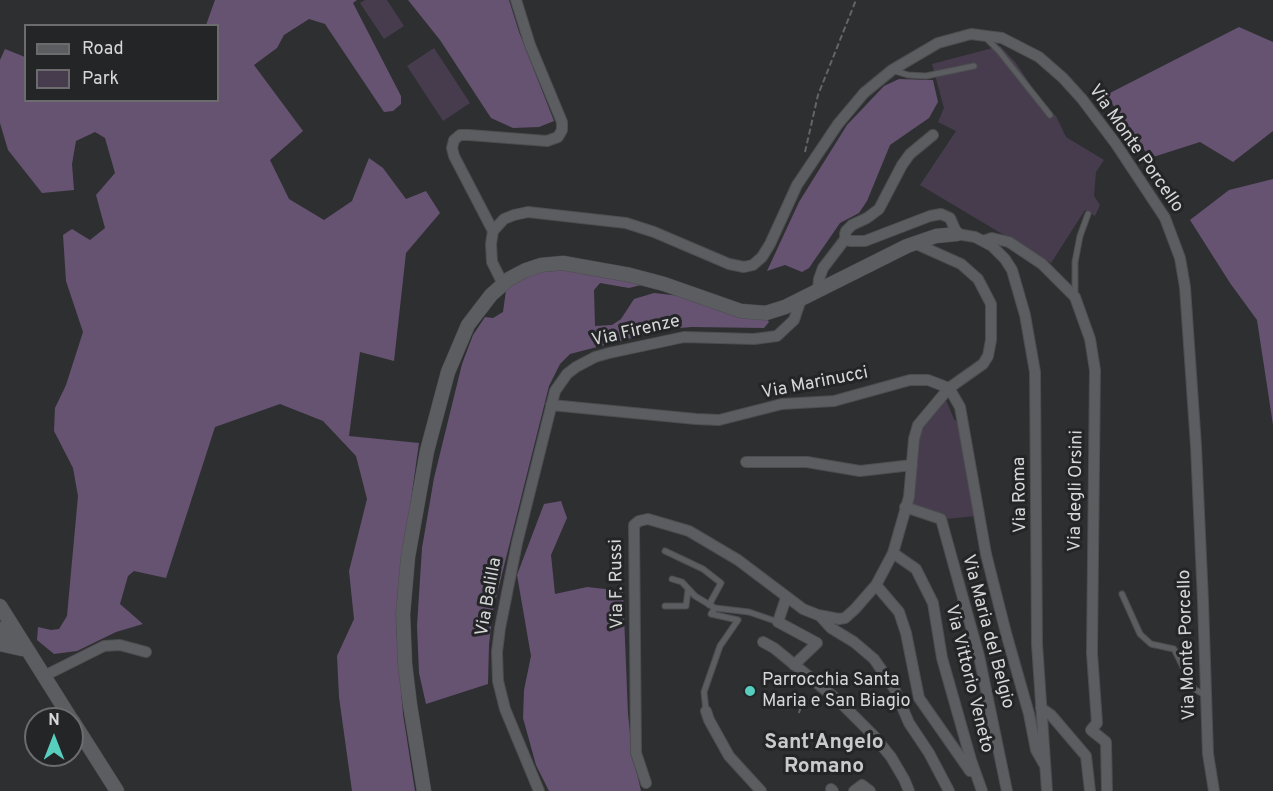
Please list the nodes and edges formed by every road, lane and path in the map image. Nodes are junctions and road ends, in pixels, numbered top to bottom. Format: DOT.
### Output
graph roads {
  1 [pos="516,0"];
  2 [pos="856,0"];
  3 [pos="981,34"];
  4 [pos="974,66"];
  5 [pos="892,70"];
  6 [pos="1050,116"];
  7 [pos="933,135"];
  8 [pos="803,176"];
  9 [pos="1088,214"];
  10 [pos="493,231"];
  11 [pos="957,234"];
  12 [pos="846,238"];
  13 [pos="983,241"];
  14 [pos="914,243"];
  15 [pos="503,284"];
  16 [pos="818,290"];
  17 [pos="1075,297"];
  18 [pos="801,299"];
  19 [pos="949,388"];
  20 [pos="551,405"];
  21 [pos="746,462"];
  22 [pos="912,465"];
  23 [pos="905,507"];
  24 [pos="665,551"];
  25 [pos="893,553"];
  26 [pos="672,579"];
  27 [pos="876,585"];
  28 [pos="688,590"];
  29 [pos="1122,594"];
  30 [pos="786,598"];
  31 [pos="0,606"];
  32 [pos="665,606"];
  33 [pos="712,607"];
  34 [pos="818,615"];
  35 [pos="0,617"];
  36 [pos="778,622"];
  37 [pos="7,628"];
  38 [pos="763,642"];
  39 [pos="0,644"];
  40 [pos="27,651"];
  41 [pos="146,652"];
  42 [pos="794,665"];
  43 [pos="44,676"];
  44 [pos="824,690"];
  45 [pos="1207,695"];
  46 [pos="64,707"];
  47 [pos="1041,708"];
  48 [pos="706,711"];
  49 [pos="799,713"];
  50 [pos="84,738"];
  51 [pos="1046,767"];
  52 [pos="646,783"];
  53 [pos="117,791"];
  54 [pos="424,791"];
  55 [pos="539,791"];
  56 [pos="761,791"];
  57 [pos="854,791"];
  58 [pos="870,791"];
  59 [pos="909,791"];
  60 [pos="949,791"];
  61 [pos="982,791"];
  62 [pos="1007,791"];
  63 [pos="1047,791"];
  64 [pos="1090,791"];
  65 [pos="1107,791"];
  66 [pos="1214,791"];
  1 -- 10 [label="street"];
  2 -- 8 [label="path"];
  3 -- 5 [label="street, Via Monte Porcello"];
  3 -- 6 [label="lane"];
  3 -- 45 [label="street, Via Monte Porcello"];
  4 -- 5 [label="lane"];
  5 -- 8 [label="street, Via Monte Porcello"];
  7 -- 12 [label="street"];
  8 -- 10 [label="street, Via Monte Porcello"];
  9 -- 17 [label="lane"];
  10 -- 15 [label="street"];
  11 -- 12 [label="street"];
  11 -- 13 [label="street, Via Roma"];
  11 -- 14 [label="street"];
  12 -- 16 [label="street"];
  13 -- 17 [label="street, Via degli Orsini"];
  13 -- 47 [label="street, Via Roma"];
  14 -- 16 [label="street"];
  14 -- 19 [label="street"];
  15 -- 18 [label="street"];
  15 -- 54 [label="street"];
  16 -- 18 [label="street"];
  17 -- 65 [label="street, Via degli Orsini"];
  18 -- 20 [label="street, Via Firenze"];
  19 -- 20 [label="street, Via Marinucci"];
  19 -- 22 [label="street"];
  19 -- 51 [label="street"];
  20 -- 55 [label="street, Via Balilla"];
  21 -- 22 [label="street"];
  22 -- 23 [label="street"];
  23 -- 25 [label="street"];
  23 -- 62 [label="street, Via Maria del Belgio"];
  24 -- 33 [label="lane"];
  25 -- 27 [label="street"];
  25 -- 61 [label="street, Via Vittorio Veneto"];
  26 -- 28 [label="lane"];
  27 -- 34 [label="street"];
  27 -- 61 [label="street"];
  28 -- 32 [label="lane"];
  28 -- 33 [label="lane"];
  29 -- 45 [label="lane"];
  30 -- 34 [label="street, Via F. Russi"];
  30 -- 36 [label="street"];
  30 -- 52 [label="street, Via F. Russi"];
  31 -- 37 [label="street"];
  33 -- 36 [label="lane"];
  33 -- 48 [label="lane"];
  34 -- 60 [label="street"];
  35 -- 37 [label="street"];
  36 -- 42 [label="street"];
  37 -- 40 [label="street"];
  38 -- 42 [label="street"];
  39 -- 40 [label="street"];
  40 -- 43 [label="street"];
  41 -- 43 [label="street"];
  42 -- 44 [label="street"];
  43 -- 46 [label="street"];
  44 -- 49 [label="path"];
  44 -- 59 [label="street"];
  45 -- 66 [label="street, Via Monte Porcello"];
  47 -- 51 [label="street, Via Roma"];
  47 -- 64 [label="street"];
  48 -- 56 [label="street"];
  50 -- 53 [label="street"];
  51 -- 63 [label="street, Via Roma"];
  57 -- 58 [label="street"];
}
